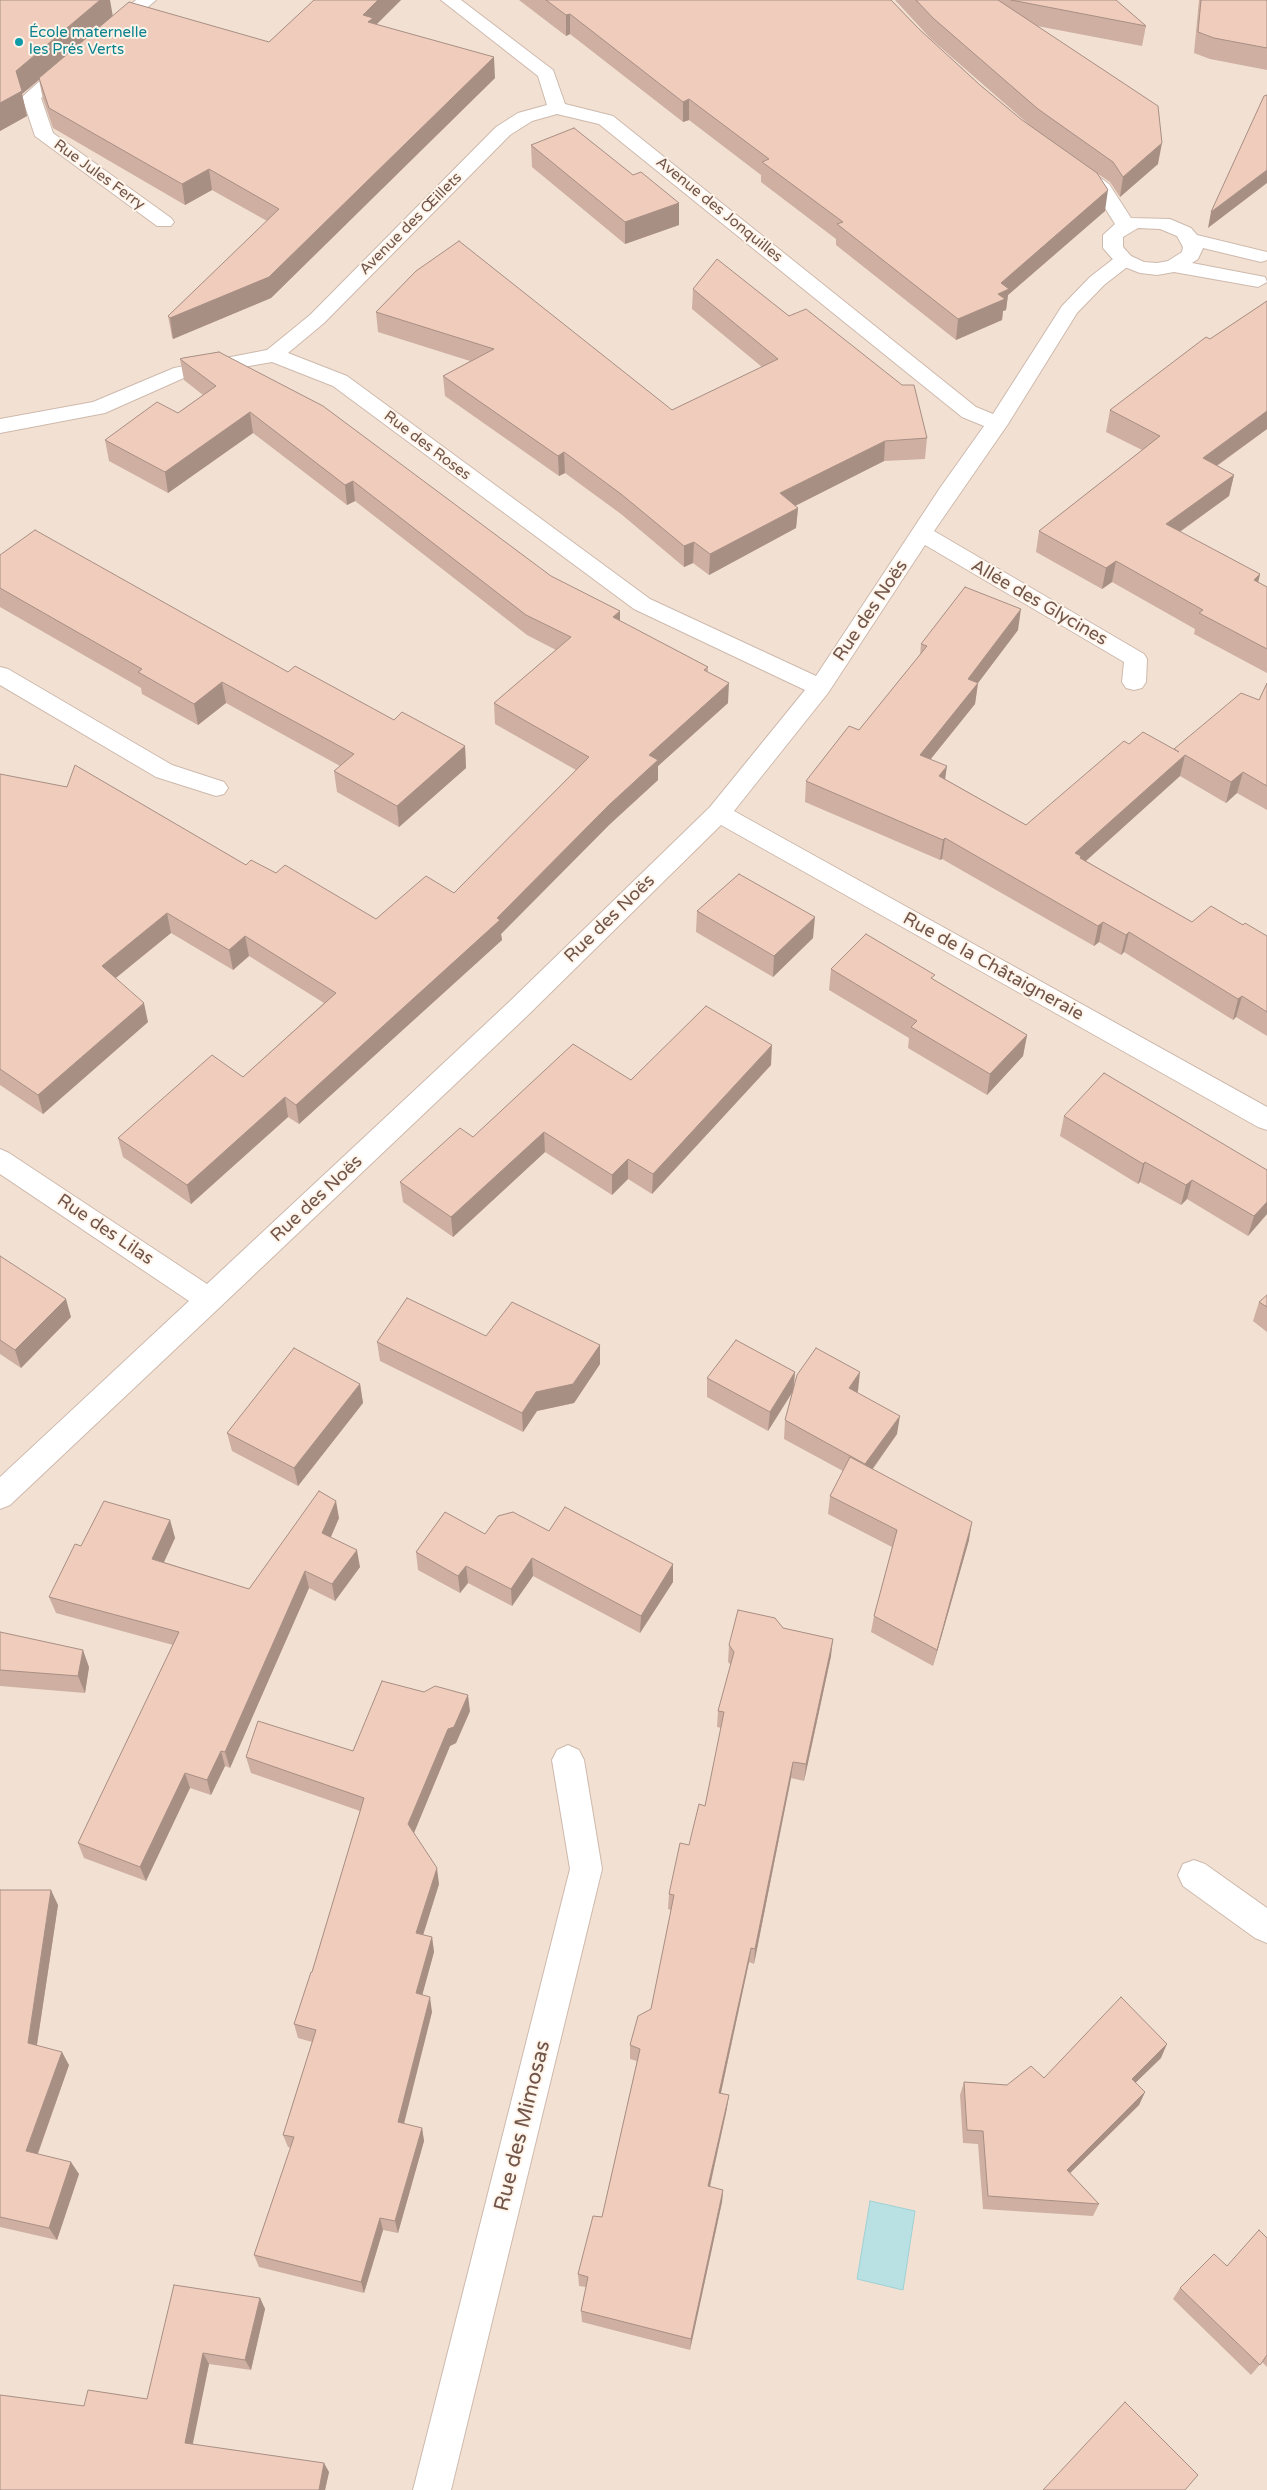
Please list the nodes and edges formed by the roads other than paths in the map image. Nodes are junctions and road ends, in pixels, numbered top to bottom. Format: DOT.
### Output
graph roads {
  1 [pos="148,0"];
  2 [pos="450,0"];
  3 [pos="99,40"];
  4 [pos="84,53"];
  5 [pos="557,108"];
  6 [pos="1064,161"];
  7 [pos="164,222"];
  8 [pos="1126,225"];
  9 [pos="1190,239"];
  10 [pos="1264,255"];
  11 [pos="1124,260"];
  12 [pos="1174,266"];
  13 [pos="1262,285"];
  14 [pos="274,355"];
  15 [pos="996,424"];
  16 [pos="0,426"];
  17 [pos="922,534"];
  18 [pos="0,674"];
  19 [pos="1134,682"];
  20 [pos="820,687"];
  21 [pos="216,788"];
  22 [pos="719,813"];
  23 [pos="1267,1120"];
  24 [pos="0,1160"];
  25 [pos="209,1300"];
  26 [pos="0,1496"];
  27 [pos="568,1760"];
  28 [pos="1194,1875"];
  29 [pos="1267,1927"];
  30 [pos="432,2490"];
  1 -- 3 [label="street"];
  2 -- 5 [label="street"];
  4 -- 7 [label="street, Rue Jules Ferry"];
  5 -- 14 [label="street, Avenue des Œillets"];
  5 -- 15 [label="street, Avenue des Jonquilles"];
  6 -- 8 [label="street"];
  8 -- 9 [label="street"];
  8 -- 11 [label="street"];
  9 -- 10 [label="street"];
  9 -- 12 [label="street"];
  10 -- 13 [label="street"];
  11 -- 12 [label="street"];
  11 -- 15 [label="street, Rue des Noës"];
  12 -- 13 [label="street"];
  14 -- 16 [label="street"];
  14 -- 20 [label="street, Rue des Roses"];
  15 -- 17 [label="street, Rue des Noës"];
  17 -- 19 [label="street, Allée des Glycines"];
  17 -- 20 [label="street, Rue des Noës"];
  18 -- 21 [label="street"];
  20 -- 22 [label="street, Rue des Noës"];
  22 -- 23 [label="street, Rue de la Châtaigneraie"];
  22 -- 25 [label="street, Rue des Noës"];
  24 -- 25 [label="street, Rue des Lilas"];
  25 -- 26 [label="street, Rue des Noës"];
  27 -- 30 [label="street, Rue des Mimosas"];
  28 -- 29 [label="street"];
}
